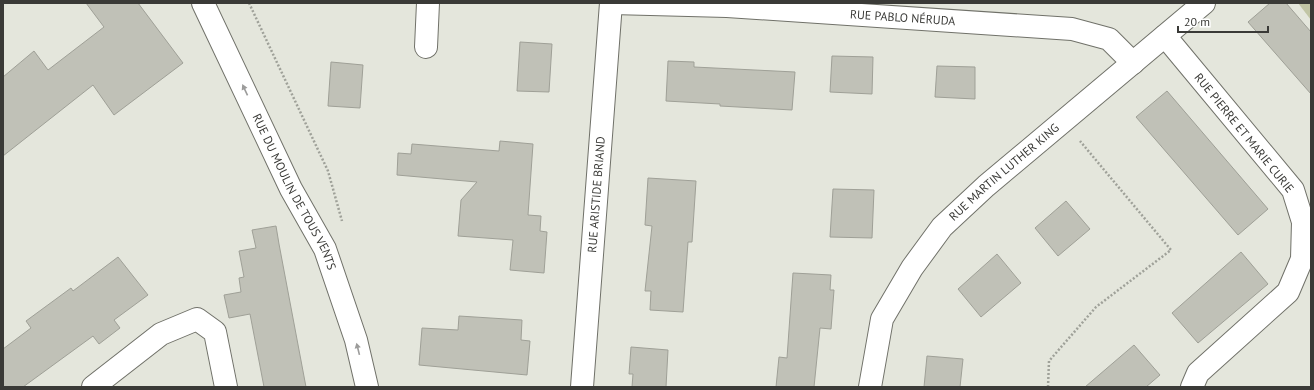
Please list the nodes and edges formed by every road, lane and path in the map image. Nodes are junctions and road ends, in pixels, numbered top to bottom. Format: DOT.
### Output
graph roads {
  1 [pos="203,3"];
  2 [pos="249,3"];
  3 [pos="428,3"];
  4 [pos="612,3"];
  5 [pos="1204,3"];
  6 [pos="1165,36"];
  7 [pos="426,47"];
  8 [pos="1133,62"];
  9 [pos="1063,121"];
  10 [pos="343,224"];
  11 [pos="93,387"];
  12 [pos="226,387"];
  13 [pos="367,387"];
  14 [pos="582,387"];
  15 [pos="870,387"];
  16 [pos="1048,387"];
  17 [pos="1192,387"];
  13 -- 1 [label="street, RUE DU MOULIN DE TOUS VENTS, one-way"];
  2 -- 10 [label="path"];
  3 -- 7 [label="street"];
  4 -- 8 [label="street, RUE PABLO NÉRUDA"];
  4 -- 14 [label="street, RUE ARISTIDE BRIAND"];
  5 -- 6 [label="street, RUE MARTIN LUTHER KING"];
  6 -- 8 [label="street, RUE MARTIN LUTHER KING"];
  6 -- 17 [label="street, RUE PIERRE ET MARIE CURIE"];
  8 -- 9 [label="street, RUE MARTIN LUTHER KING"];
  9 -- 15 [label="street, RUE MARTIN LUTHER KING"];
  9 -- 16 [label="path"];
  11 -- 12 [label="street"];
}
